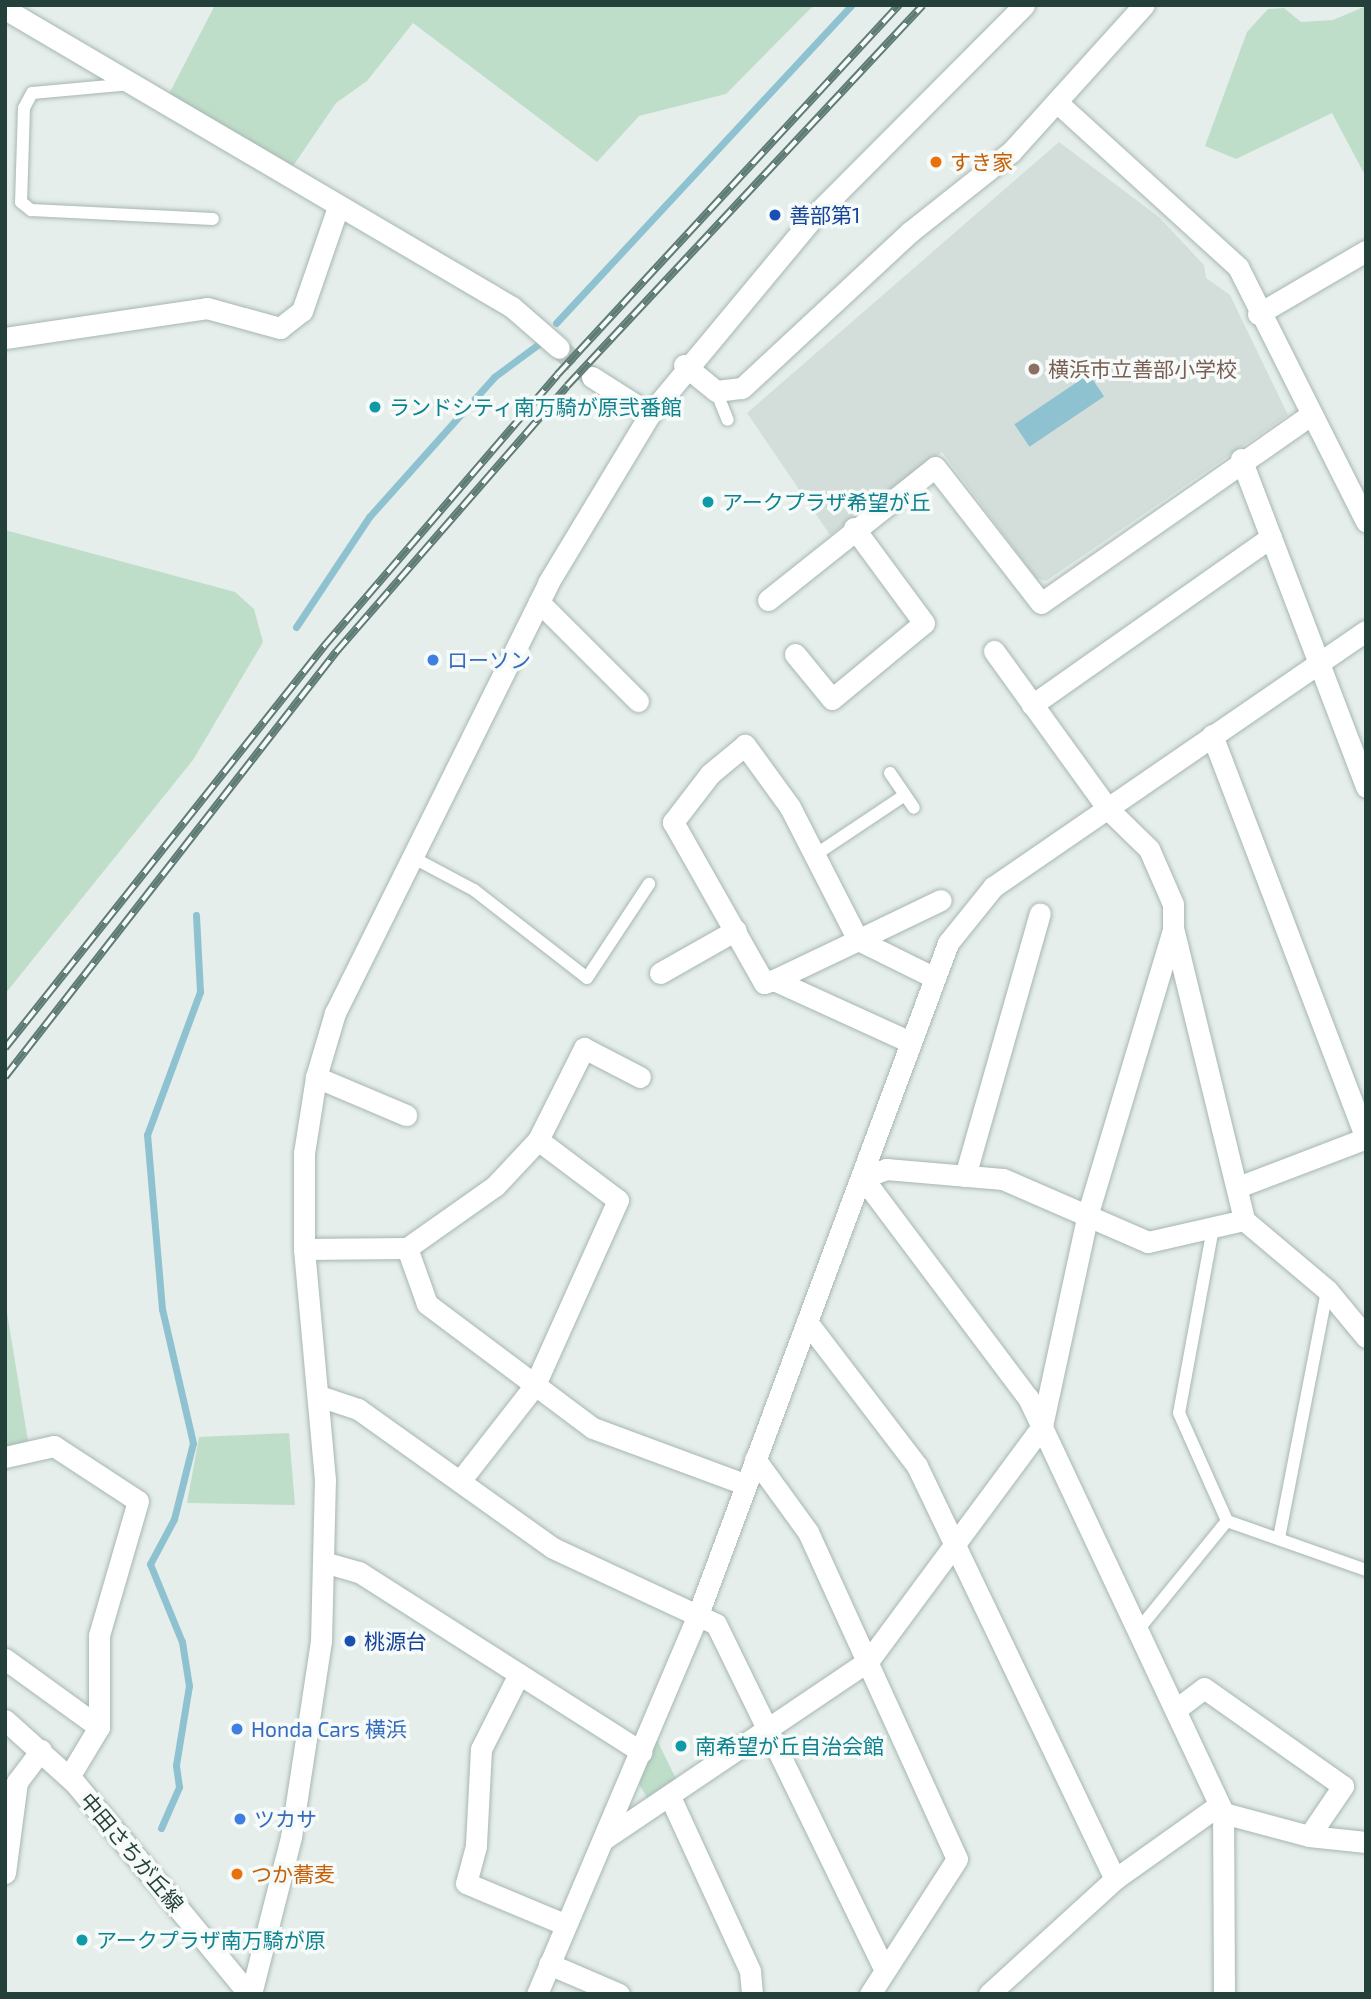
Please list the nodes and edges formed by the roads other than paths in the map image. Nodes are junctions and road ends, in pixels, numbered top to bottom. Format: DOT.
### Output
graph roads {
  1 [pos="1024,5"];
  2 [pos="1144,5"];
  3 [pos="5,9"];
  4 [pos="132,84"];
  5 [pos="1059,104"];
  6 [pos="338,207"];
  7 [pos="213,219"];
  8 [pos="1366,251"];
  9 [pos="1258,314"];
  10 [pos="5,338"];
  11 [pos="559,348"];
  12 [pos="684,365"];
  13 [pos="592,377"];
  14 [pos="716,391"];
  15 [pos="650,414"];
  16 [pos="1311,414"];
  17 [pos="728,421"];
  18 [pos="1241,459"];
  19 [pos="1366,522"];
  20 [pos="854,528"];
  21 [pos="1271,537"];
  22 [pos="768,600"];
  23 [pos="539,602"];
  24 [pos="1366,631"];
  25 [pos="994,651"];
  26 [pos="795,654"];
  27 [pos="1320,663"];
  28 [pos="638,701"];
  29 [pos="1032,705"];
  30 [pos="1212,735"];
  31 [pos="890,774"];
  32 [pos="1366,787"];
  33 [pos="905,795"];
  34 [pos="914,808"];
  35 [pos="1108,809"];
  36 [pos="815,855"];
  37 [pos="410,856"];
  38 [pos="649,884"];
  39 [pos="941,900"];
  40 [pos="1040,913"];
  41 [pos="736,930"];
  42 [pos="1173,930"];
  43 [pos="858,940"];
  44 [pos="660,973"];
  45 [pos="932,976"];
  46 [pos="774,980"];
  47 [pos="910,1042"];
  48 [pos="316,1077"];
  49 [pos="639,1077"];
  50 [pos="406,1115"];
  51 [pos="1366,1138"];
  52 [pos="538,1140"];
  53 [pos="965,1176"];
  54 [pos="863,1178"];
  55 [pos="1238,1187"];
  56 [pos="1088,1213"];
  57 [pos="1244,1220"];
  58 [pos="1213,1228"];
  59 [pos="407,1248"];
  60 [pos="304,1249"];
  61 [pos="1327,1290"];
  62 [pos="807,1322"];
  63 [pos="1366,1337"];
  64 [pos="535,1385"];
  65 [pos="319,1396"];
  66 [pos="1042,1426"];
  67 [pos="5,1457"];
  68 [pos="755,1459"];
  69 [pos="460,1481"];
  70 [pos="744,1484"];
  71 [pos="1227,1521"];
  72 [pos="1279,1538"];
  73 [pos="954,1549"];
  74 [pos="327,1563"];
  75 [pos="1366,1570"];
  76 [pos="697,1617"];
  77 [pos="1138,1630"];
  78 [pos="5,1659"];
  79 [pos="869,1660"];
  80 [pos="519,1674"];
  81 [pos="1175,1710"];
  82 [pos="5,1720"];
  83 [pos="99,1727"];
  84 [pos="771,1728"];
  85 [pos="41,1750"];
  86 [pos="642,1752"];
  87 [pos="69,1777"];
  88 [pos="671,1799"];
  89 [pos="1223,1812"];
  90 [pos="1309,1836"];
  91 [pos="604,1839"];
  92 [pos="1366,1842"];
  93 [pos="5,1873"];
  94 [pos="1115,1880"];
  95 [pos="564,1924"];
  96 [pos="549,1964"];
  97 [pos="884,1968"];
  98 [pos="250,1994"];
  99 [pos="537,1994"];
  100 [pos="619,1994"];
  101 [pos="752,1994"];
  102 [pos="870,1994"];
  103 [pos="989,1994"];
  104 [pos="1224,1994"];
  1 -- 12 [label="street"];
  2 -- 5 [label="street"];
  3 -- 4 [label="street"];
  4 -- 6 [label="street"];
  4 -- 7 [label="lane"];
  5 -- 9 [label="street"];
  5 -- 14 [label="street"];
  6 -- 10 [label="street"];
  6 -- 11 [label="street"];
  8 -- 9 [label="street"];
  9 -- 16 [label="street"];
  12 -- 14 [label="street"];
  12 -- 15 [label="street"];
  13 -- 15 [label="street"];
  14 -- 17 [label="lane"];
  15 -- 23 [label="street"];
  16 -- 18 [label="street"];
  16 -- 19 [label="street"];
  18 -- 20 [label="street"];
  18 -- 21 [label="street"];
  20 -- 22 [label="street"];
  20 -- 26 [label="street"];
  21 -- 27 [label="street"];
  21 -- 29 [label="street"];
  23 -- 28 [label="street"];
  23 -- 37 [label="street"];
  24 -- 27 [label="street"];
  25 -- 29 [label="street"];
  27 -- 30 [label="street"];
  27 -- 32 [label="street"];
  29 -- 35 [label="street"];
  30 -- 35 [label="street"];
  30 -- 51 [label="street"];
  31 -- 33 [label="lane"];
  33 -- 34 [label="lane"];
  33 -- 36 [label="lane"];
  35 -- 42 [label="street"];
  35 -- 45 [label="street"];
  36 -- 41 [label="street"];
  36 -- 43 [label="street"];
  37 -- 38 [label="lane"];
  37 -- 48 [label="street"];
  39 -- 43 [label="street"];
  40 -- 53 [label="street"];
  41 -- 44 [label="street"];
  41 -- 46 [label="street"];
  42 -- 55 [label="street"];
  42 -- 56 [label="street"];
  43 -- 45 [label="street"];
  43 -- 46 [label="street"];
  45 -- 47 [label="street"];
  46 -- 47 [label="street"];
  47 -- 54 [label="street"];
  48 -- 50 [label="street"];
  48 -- 60 [label="street"];
  49 -- 52 [label="street"];
  51 -- 55 [label="street"];
  52 -- 59 [label="street"];
  52 -- 64 [label="street"];
  53 -- 54 [label="street"];
  53 -- 56 [label="street"];
  54 -- 62 [label="street"];
  54 -- 66 [label="street"];
  55 -- 57 [label="street"];
  56 -- 58 [label="street"];
  56 -- 66 [label="street"];
  57 -- 58 [label="street"];
  57 -- 61 [label="street"];
  58 -- 71 [label="lane"];
  59 -- 60 [label="street"];
  59 -- 64 [label="street"];
  60 -- 65 [label="street"];
  61 -- 63 [label="street"];
  61 -- 72 [label="lane"];
  62 -- 68 [label="street"];
  62 -- 73 [label="street"];
  64 -- 69 [label="street"];
  64 -- 70 [label="street"];
  65 -- 69 [label="street"];
  65 -- 74 [label="street"];
  66 -- 73 [label="street"];
  66 -- 77 [label="street"];
  67 -- 83 [label="street"];
  68 -- 70 [label="street"];
  68 -- 79 [label="street"];
  69 -- 76 [label="street"];
  70 -- 76 [label="street"];
  71 -- 72 [label="lane"];
  71 -- 77 [label="lane"];
  72 -- 75 [label="lane"];
  73 -- 79 [label="street"];
  73 -- 94 [label="street"];
  74 -- 80 [label="street"];
  74 -- 98 [label="street"];
  76 -- 84 [label="street"];
  76 -- 86 [label="street"];
  77 -- 81 [label="street"];
  78 -- 83 [label="street"];
  79 -- 84 [label="street"];
  79 -- 97 [label="street"];
  80 -- 86 [label="street"];
  80 -- 95 [label="street"];
  81 -- 89 [label="street"];
  81 -- 90 [label="street"];
  82 -- 85 [label="street, 中田さちが丘線"];
  83 -- 87 [label="street"];
  84 -- 88 [label="street"];
  84 -- 97 [label="street"];
  85 -- 87 [label="street, 中田さちが丘線"];
  85 -- 93 [label="street"];
  86 -- 91 [label="street"];
  87 -- 98 [label="street, 中田さちが丘線"];
  88 -- 91 [label="street"];
  88 -- 101 [label="street"];
  89 -- 90 [label="street"];
  89 -- 94 [label="street"];
  89 -- 104 [label="street"];
  90 -- 92 [label="street"];
  91 -- 95 [label="street"];
  94 -- 103 [label="street"];
  95 -- 96 [label="street"];
  96 -- 99 [label="street"];
  96 -- 100 [label="street"];
  97 -- 102 [label="street"];
}
